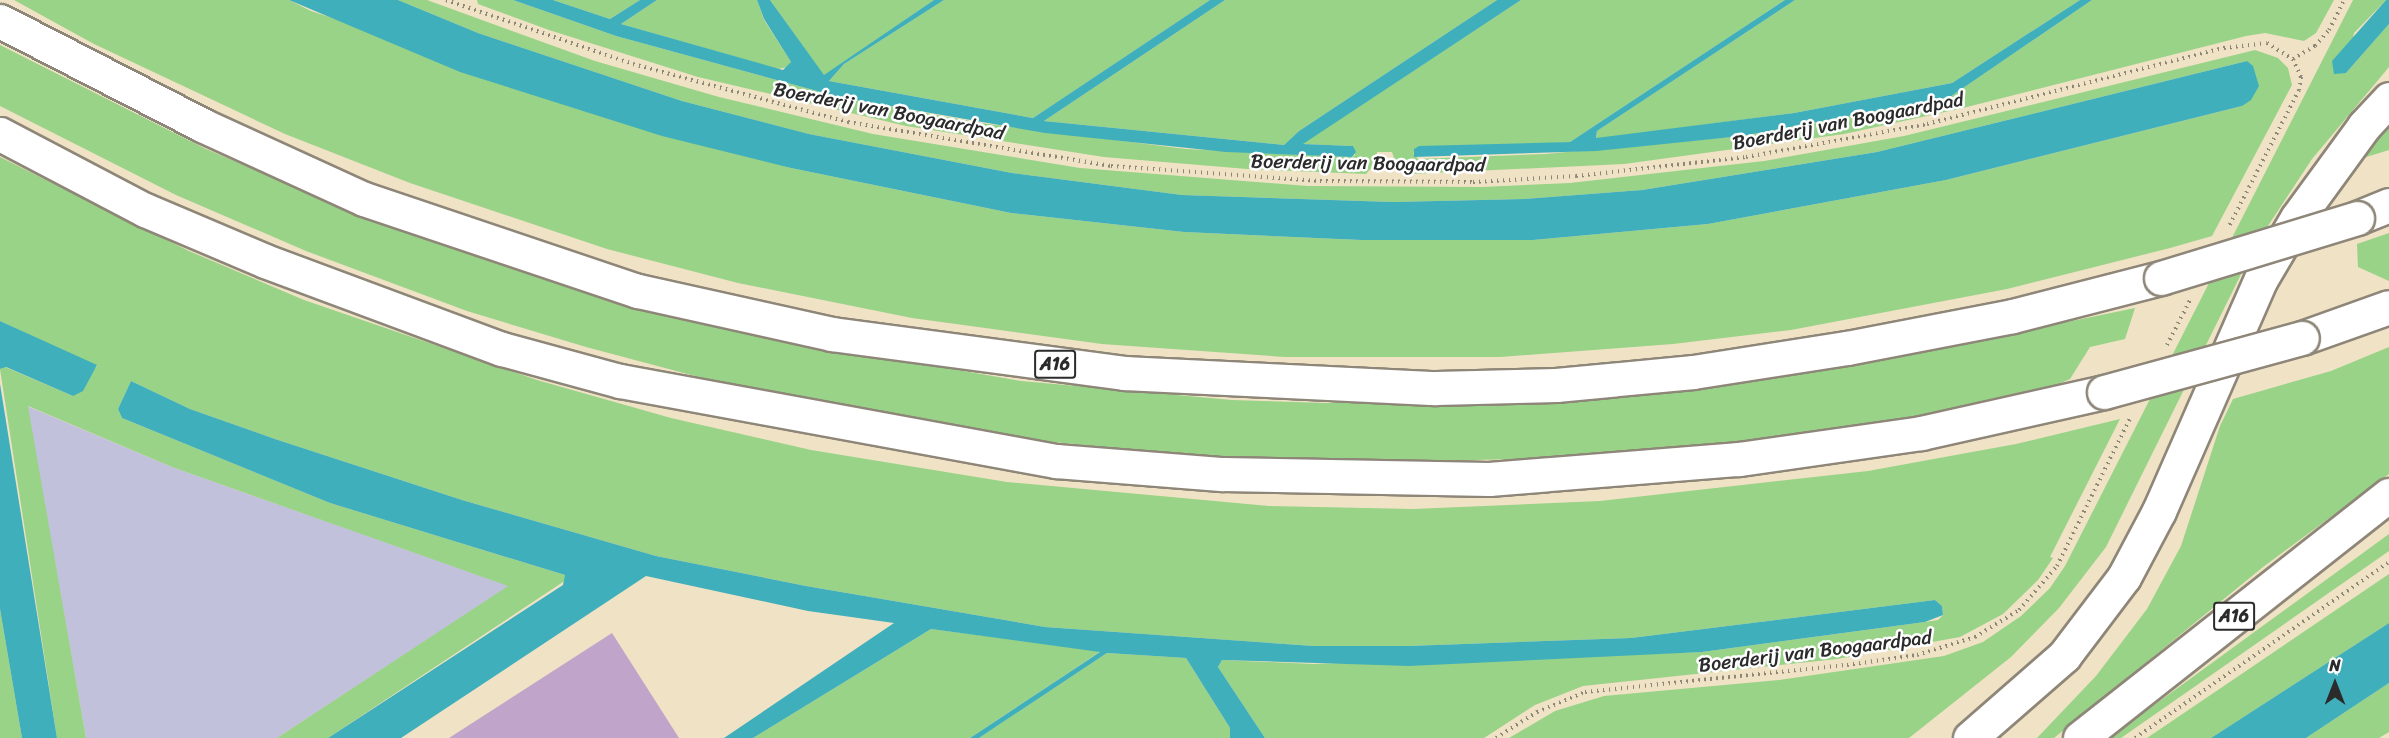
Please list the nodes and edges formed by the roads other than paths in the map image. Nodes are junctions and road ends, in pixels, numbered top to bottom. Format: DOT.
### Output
graph roads {
  1 [pos="0,21"];
  2 [pos="2389,99"];
  3 [pos="0,135"];
  4 [pos="2389,205"];
  5 [pos="2389,307"];
  6 [pos="2389,495"];
  7 [pos="1970,738"];
  8 [pos="2080,738"];
  1 -- 4 [label="highway, A16, bridge"];
  2 -- 7 [label="highway"];
  3 -- 5 [label="highway, bridge"];
  6 -- 8 [label="highway, A16"];
}
